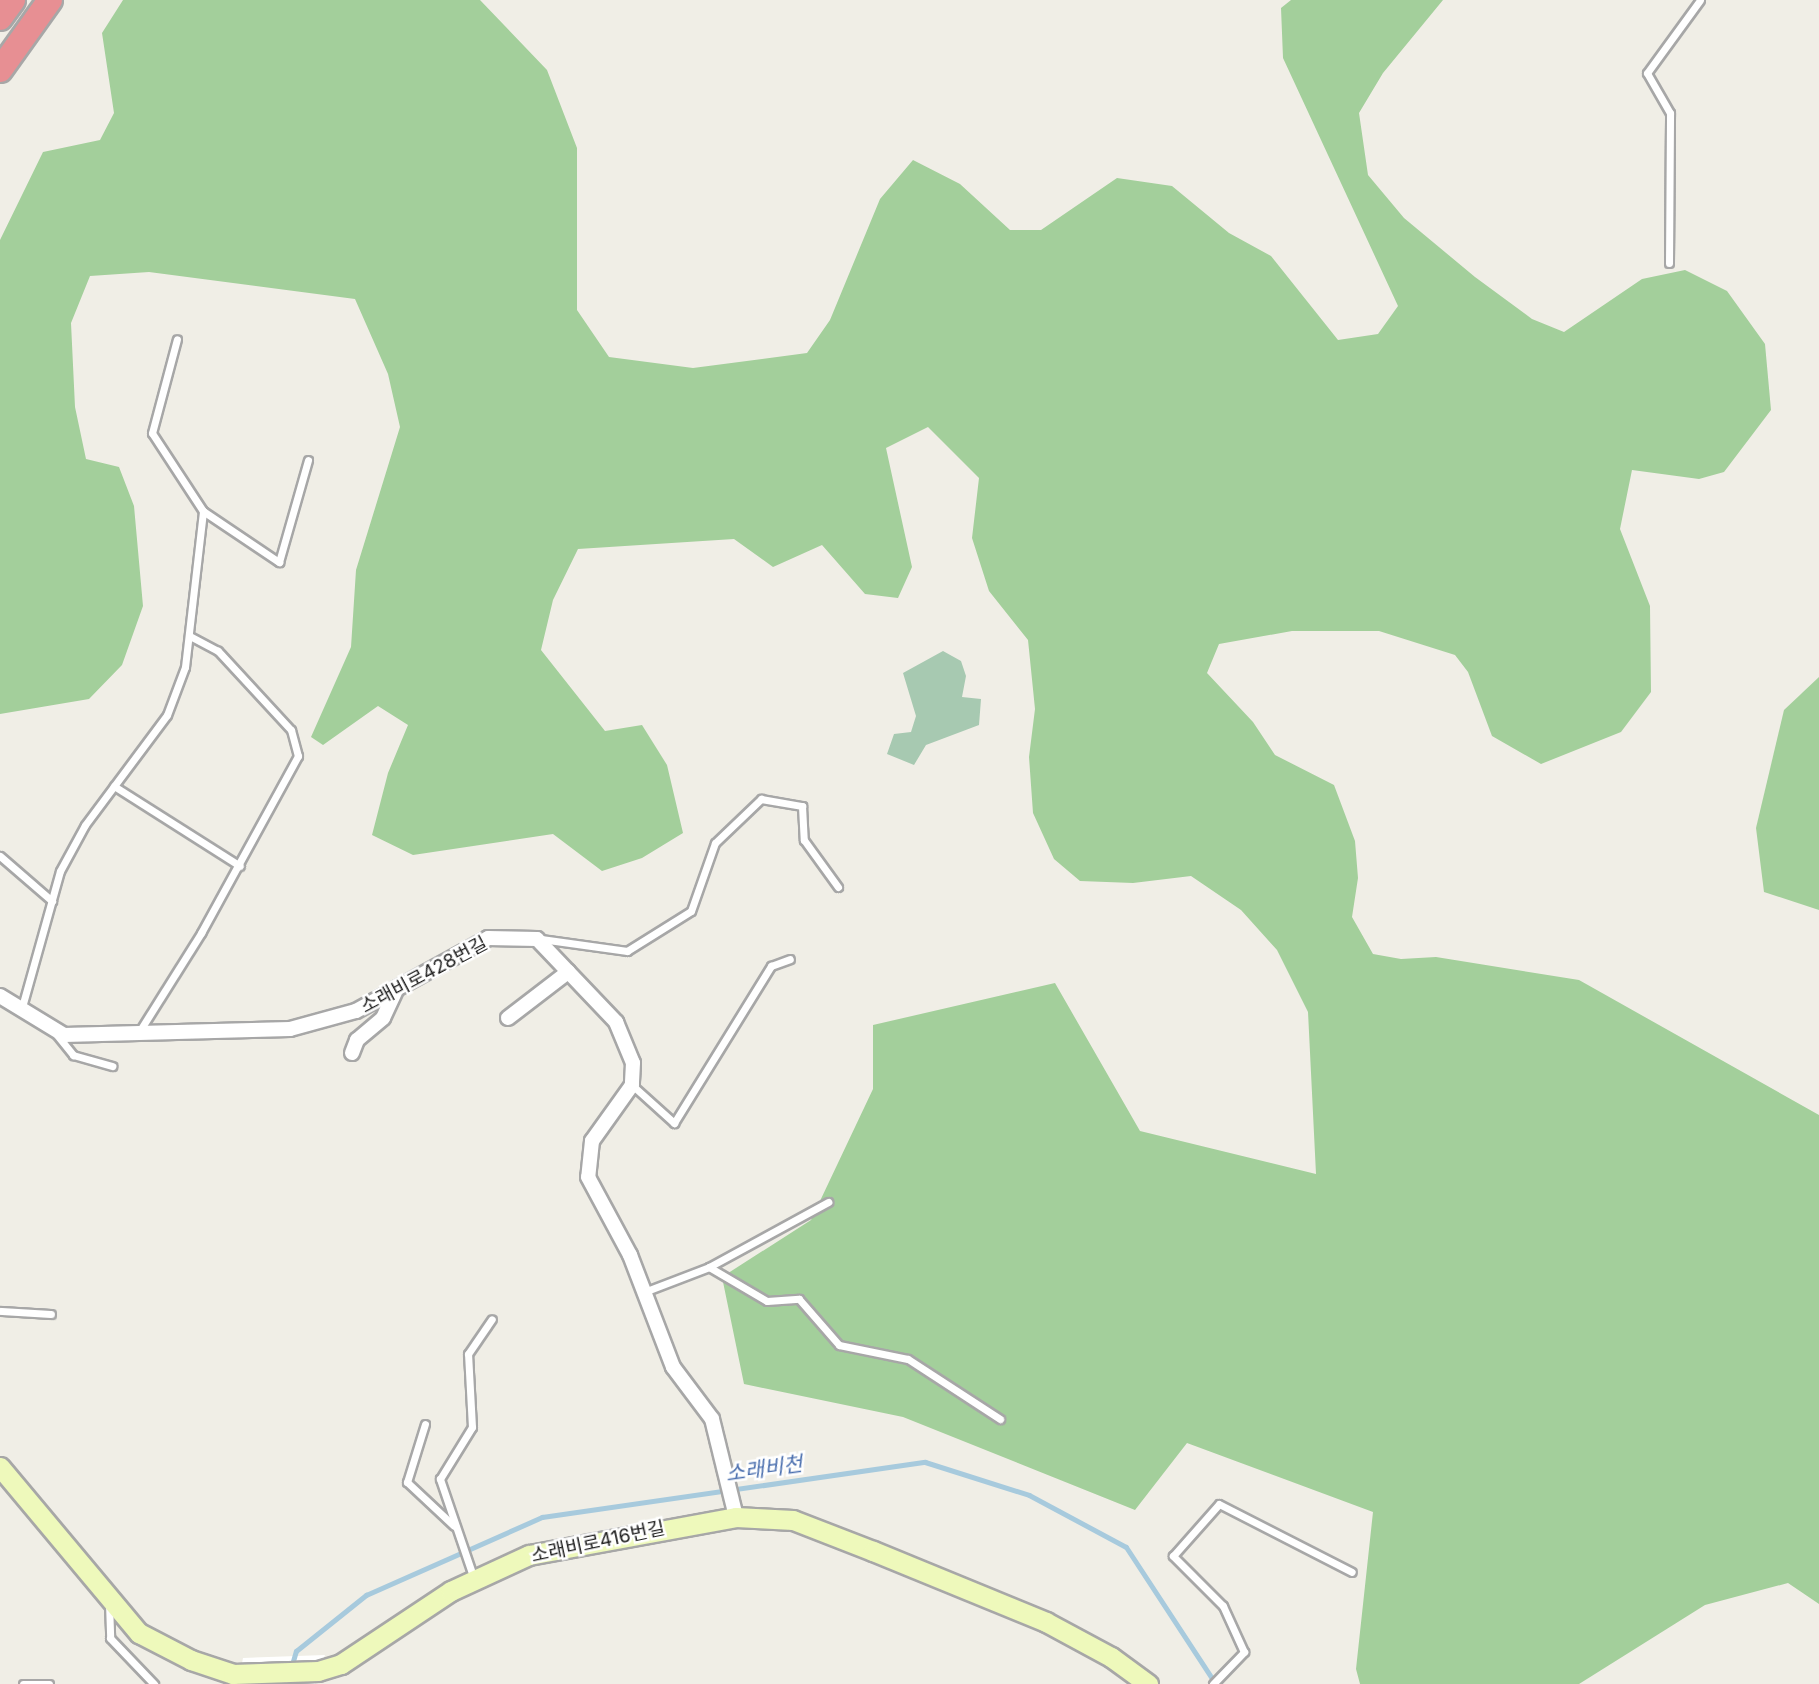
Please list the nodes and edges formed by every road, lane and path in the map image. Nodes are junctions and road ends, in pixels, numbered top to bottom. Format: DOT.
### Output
graph roads {
  1 [pos="5,0"];
  2 [pos="13,0"];
  3 [pos="50,0"];
  4 [pos="1700,0"];
  5 [pos="0,8"];
  6 [pos="0,18"];
  7 [pos="0,70"];
  8 [pos="1669,263"];
  9 [pos="177,339"];
  10 [pos="309,460"];
  11 [pos="203,511"];
  12 [pos="190,636"];
  13 [pos="114,786"];
  14 [pos="0,856"];
  15 [pos="240,866"];
  16 [pos="838,887"];
  17 [pos="52,901"];
  18 [pos="537,939"];
  19 [pos="790,959"];
  20 [pos="568,972"];
  21 [pos="397,988"];
  22 [pos="0,996"];
  23 [pos="22,1007"];
  24 [pos="508,1018"];
  25 [pos="50,1026"];
  26 [pos="138,1033"];
  27 [pos="352,1053"];
  28 [pos="112,1066"];
  29 [pos="632,1085"];
  30 [pos="828,1202"];
  31 [pos="709,1267"];
  32 [pos="644,1292"];
  33 [pos="0,1311"];
  34 [pos="51,1314"];
  35 [pos="492,1319"];
  36 [pos="1000,1419"];
  37 [pos="425,1424"];
  38 [pos="0,1467"];
  39 [pos="733,1510"];
  40 [pos="457,1528"];
  41 [pos="471,1571"];
  42 [pos="1352,1572"];
  43 [pos="108,1598"];
  44 [pos="23,1684"];
  45 [pos="49,1684"];
  46 [pos="154,1684"];
  47 [pos="1148,1684"];
  48 [pos="1213,1684"];
  1 -- 5 [label="highway"];
  2 -- 6 [label="highway"];
  3 -- 7 [label="highway"];
  4 -- 8 [label="lane"];
  9 -- 11 [label="lane"];
  10 -- 11 [label="lane"];
  11 -- 12 [label="lane"];
  12 -- 13 [label="lane"];
  12 -- 15 [label="lane"];
  13 -- 15 [label="lane"];
  13 -- 17 [label="lane"];
  14 -- 17 [label="lane"];
  15 -- 26 [label="lane"];
  16 -- 18 [label="lane"];
  17 -- 23 [label="lane"];
  18 -- 20 [label="street"];
  18 -- 21 [label="street, 소래비로428번길"];
  19 -- 29 [label="lane"];
  20 -- 24 [label="street"];
  20 -- 29 [label="street"];
  21 -- 26 [label="street, 소래비로428번길"];
  21 -- 27 [label="street"];
  22 -- 23 [label="street, 소래비로428번길"];
  23 -- 25 [label="street, 소래비로428번길"];
  25 -- 26 [label="street, 소래비로428번길"];
  25 -- 28 [label="lane"];
  29 -- 32 [label="street"];
  30 -- 31 [label="lane"];
  31 -- 32 [label="lane"];
  31 -- 36 [label="lane"];
  32 -- 39 [label="street"];
  33 -- 34 [label="lane"];
  35 -- 40 [label="lane"];
  37 -- 40 [label="lane"];
  38 -- 43 [label="street, 소래비로416번길"];
  39 -- 41 [label="street, 소래비로416번길"];
  39 -- 47 [label="street, 소래비로416번길"];
  40 -- 41 [label="lane"];
  41 -- 43 [label="street, 소래비로416번길"];
  42 -- 48 [label="lane"];
  43 -- 46 [label="lane"];
  44 -- 45 [label="lane"];
}
